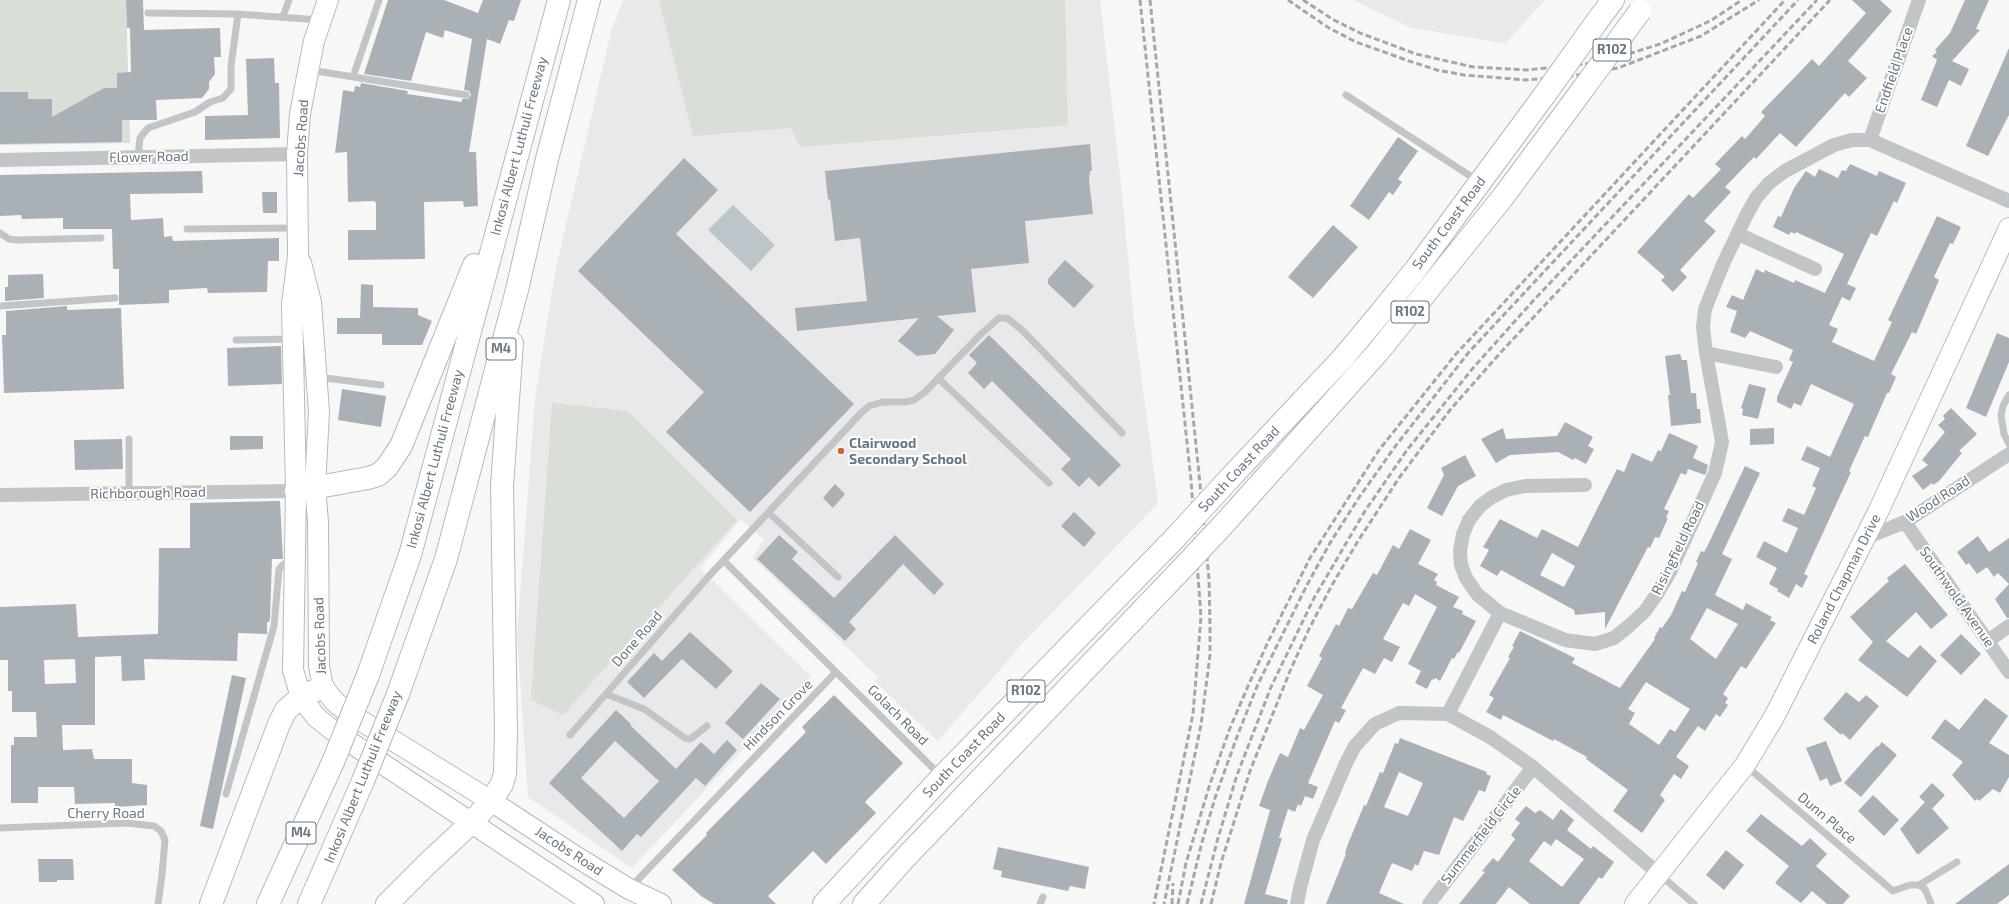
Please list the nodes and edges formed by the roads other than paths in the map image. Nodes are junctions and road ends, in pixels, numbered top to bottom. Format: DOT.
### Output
graph roads {
  1 [pos="289,0"];
  2 [pos="328,0"];
  3 [pos="379,0"];
  4 [pos="558,0"];
  5 [pos="589,0"];
  6 [pos="1613,0"];
  7 [pos="1919,0"];
  8 [pos="1644,6"];
  9 [pos="148,13"];
  10 [pos="238,14"];
  11 [pos="283,16"];
  12 [pos="321,20"];
  13 [pos="308,70"];
  14 [pos="353,77"];
  15 [pos="1346,94"];
  16 [pos="466,95"];
  17 [pos="1870,140"];
  18 [pos="297,154"];
  19 [pos="138,157"];
  20 [pos="0,160"];
  21 [pos="512,168"];
  22 [pos="1480,182"];
  23 [pos="2009,201"];
  24 [pos="298,228"];
  25 [pos="2009,228"];
  26 [pos="187,229"];
  27 [pos="0,233"];
  28 [pos="1738,234"];
  29 [pos="100,238"];
  30 [pos="1815,269"];
  31 [pos="517,290"];
  32 [pos="115,298"];
  33 [pos="0,306"];
  34 [pos="303,339"];
  35 [pos="236,340"];
  36 [pos="1706,353"];
  37 [pos="1776,367"];
  38 [pos="316,376"];
  39 [pos="938,378"];
  40 [pos="381,385"];
  41 [pos="2009,395"];
  42 [pos="1122,433"];
  43 [pos="129,439"];
  44 [pos="2009,444"];
  45 [pos="2009,454"];
  46 [pos="1048,483"];
  47 [pos="1585,485"];
  48 [pos="305,489"];
  49 [pos="129,492"];
  50 [pos="0,495"];
  51 [pos="769,513"];
  52 [pos="1905,522"];
  53 [pos="1865,538"];
  54 [pos="724,561"];
  55 [pos="838,577"];
  56 [pos="286,590"];
  57 [pos="1500,613"];
  58 [pos="2009,626"];
  59 [pos="1988,641"];
  60 [pos="836,672"];
  61 [pos="2009,672"];
  62 [pos="323,687"];
  63 [pos="606,694"];
  64 [pos="301,697"];
  65 [pos="1448,714"];
  66 [pos="707,726"];
  67 [pos="570,735"];
  68 [pos="1744,765"];
  69 [pos="1533,767"];
  70 [pos="942,777"];
  71 [pos="226,794"];
  72 [pos="491,801"];
  73 [pos="471,823"];
  74 [pos="0,828"];
  75 [pos="1957,862"];
  76 [pos="1659,874"];
  77 [pos="1920,885"];
  78 [pos="630,889"];
  79 [pos="1043,897"];
  80 [pos="158,904"];
  81 [pos="211,904"];
  82 [pos="268,904"];
  83 [pos="309,904"];
  84 [pos="387,904"];
  85 [pos="594,904"];
  86 [pos="661,904"];
  87 [pos="824,904"];
  88 [pos="864,904"];
  89 [pos="1040,904"];
  90 [pos="1297,904"];
  91 [pos="1429,904"];
  92 [pos="1635,904"];
  93 [pos="1694,904"];
  94 [pos="1931,904"];
  1 -- 11 [label="lane"];
  2 -- 12 [label="street, Jacobs Road"];
  3 -- 14 [label="lane"];
  4 -- 21 [label="highway, Inkosi Albert Luthuli Freeway / M4"];
  5 -- 31 [label="highway, Inkosi Albert Luthuli Freeway / M4"];
  6 -- 22 [label="highway, South Coast Road / R102, bridge"];
  7 -- 17 [label="street, Endfield Place"];
  8 -- 88 [label="highway, South Coast Road / R102, bridge"];
  9 -- 10 [label="lane"];
  10 -- 11 [label="lane"];
  10 -- 19 [label="lane"];
  11 -- 12 [label="lane"];
  12 -- 13 [label="street, Jacobs Road"];
  13 -- 14 [label="lane"];
  13 -- 18 [label="street, Jacobs Road"];
  14 -- 16 [label="lane"];
  15 -- 22 [label="lane"];
  17 -- 23 [label="street"];
  17 -- 28 [label="street, Risingfield Road"];
  18 -- 19 [label="street, Flower Road"];
  18 -- 24 [label="street, Jacobs Road"];
  19 -- 20 [label="street, Flower Road"];
  21 -- 48 [label="highway"];
  21 -- 82 [label="highway, Inkosi Albert Luthuli Freeway / M4, bridge"];
  22 -- 70 [label="highway, South Coast Road / R102, bridge"];
  24 -- 26 [label="lane"];
  24 -- 34 [label="street, Jacobs Road"];
  25 -- 53 [label="street, Roland Chapman Drive"];
  27 -- 29 [label="lane"];
  28 -- 30 [label="street"];
  28 -- 36 [label="street, Risingfield Road"];
  31 -- 72 [label="highway"];
  31 -- 83 [label="highway, Inkosi Albert Luthuli Freeway / M4, bridge"];
  32 -- 33 [label="lane"];
  34 -- 35 [label="lane"];
  34 -- 38 [label="street, Jacobs Road"];
  34 -- 48 [label="street, Jacobs Road"];
  36 -- 37 [label="street"];
  36 -- 57 [label="street, Risingfield Road"];
  38 -- 40 [label="lane"];
  38 -- 48 [label="street, Jacobs Road"];
  39 -- 42 [label="lane, Done Road"];
  39 -- 46 [label="lane"];
  39 -- 51 [label="lane, Done Road"];
  41 -- 44 [label="lane"];
  43 -- 49 [label="lane"];
  45 -- 52 [label="street, Wood Road"];
  47 -- 57 [label="street, Risingfield Road"];
  48 -- 49 [label="street, Richborough Road"];
  48 -- 56 [label="street, Jacobs Road"];
  48 -- 62 [label="street, Jacobs Road"];
  49 -- 50 [label="street, Richborough Road"];
  51 -- 54 [label="lane, Done Road"];
  51 -- 55 [label="lane"];
  52 -- 53 [label="street, Wood Road"];
  52 -- 59 [label="street, Southwold Avenue"];
  53 -- 68 [label="street, Roland Chapman Drive"];
  54 -- 60 [label="lane"];
  54 -- 63 [label="lane, Done Road"];
  56 -- 64 [label="street, Jacobs Road"];
  56 -- 71 [label="lane"];
  57 -- 65 [label="street"];
  58 -- 59 [label="street"];
  59 -- 61 [label="street, Southwold Avenue"];
  60 -- 70 [label="lane, Golach Road"];
  60 -- 78 [label="lane, Hindson Grove"];
  62 -- 64 [label="highway"];
  62 -- 72 [label="street, Jacobs Road"];
  63 -- 66 [label="lane"];
  63 -- 67 [label="lane, Done Road"];
  64 -- 73 [label="street, Jacobs Road"];
  64 -- 81 [label="highway"];
  65 -- 69 [label="street"];
  65 -- 90 [label="street"];
  68 -- 76 [label="street, Roland Chapman Drive"];
  68 -- 77 [label="lane, Dunn Place"];
  69 -- 76 [label="street"];
  69 -- 91 [label="street, Summerfield Circle"];
  70 -- 87 [label="highway, South Coast Road / R102"];
  72 -- 73 [label="highway"];
  72 -- 78 [label="street, Jacobs Road"];
  73 -- 84 [label="highway"];
  73 -- 85 [label="street, Jacobs Road"];
  74 -- 80 [label="lane, Cherry Road"];
  75 -- 77 [label="lane"];
  76 -- 92 [label="street, Roland Chapman Drive"];
  76 -- 93 [label="lane"];
  77 -- 94 [label="lane"];
  78 -- 86 [label="street, Jacobs Road"];
  79 -- 89 [label="lane"];
}
